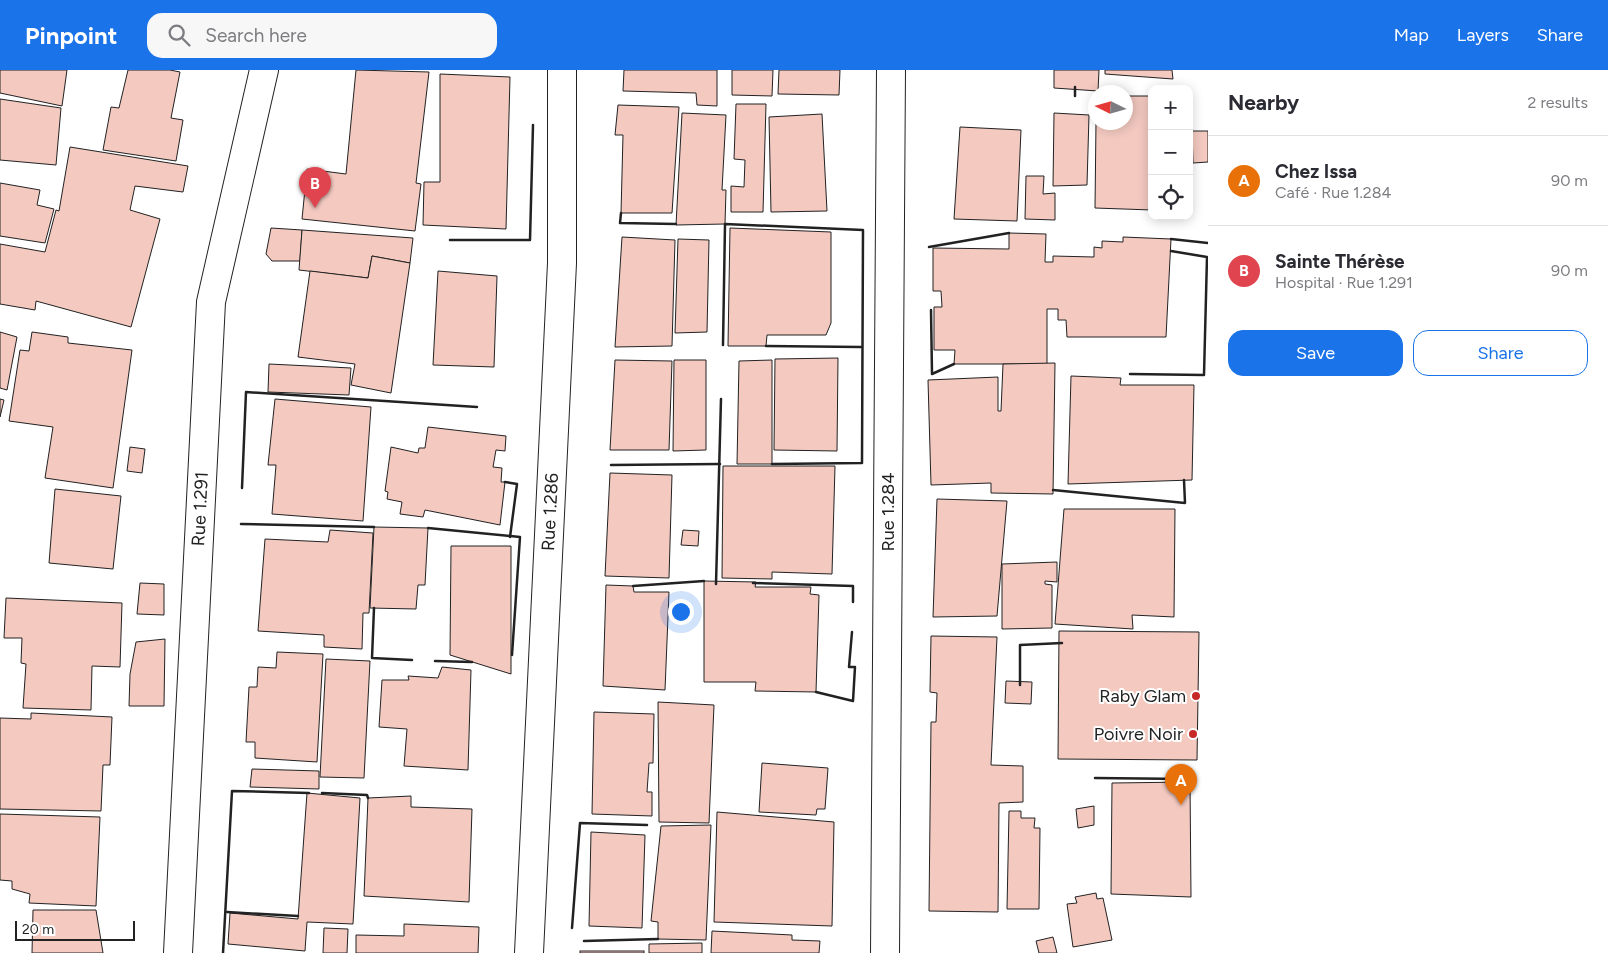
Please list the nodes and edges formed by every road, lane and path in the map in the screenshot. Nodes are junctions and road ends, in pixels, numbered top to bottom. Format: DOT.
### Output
graph roads {
  1 [pos="264,70"];
  2 [pos="562,70"];
  3 [pos="891,70"];
  4 [pos="178,953"];
  5 [pos="529,953"];
  6 [pos="884,953"];
  1 -- 4 [label="street, Rue 1.291"];
  2 -- 5 [label="street, Rue 1.286"];
  3 -- 6 [label="street, Rue 1.284"];
}
